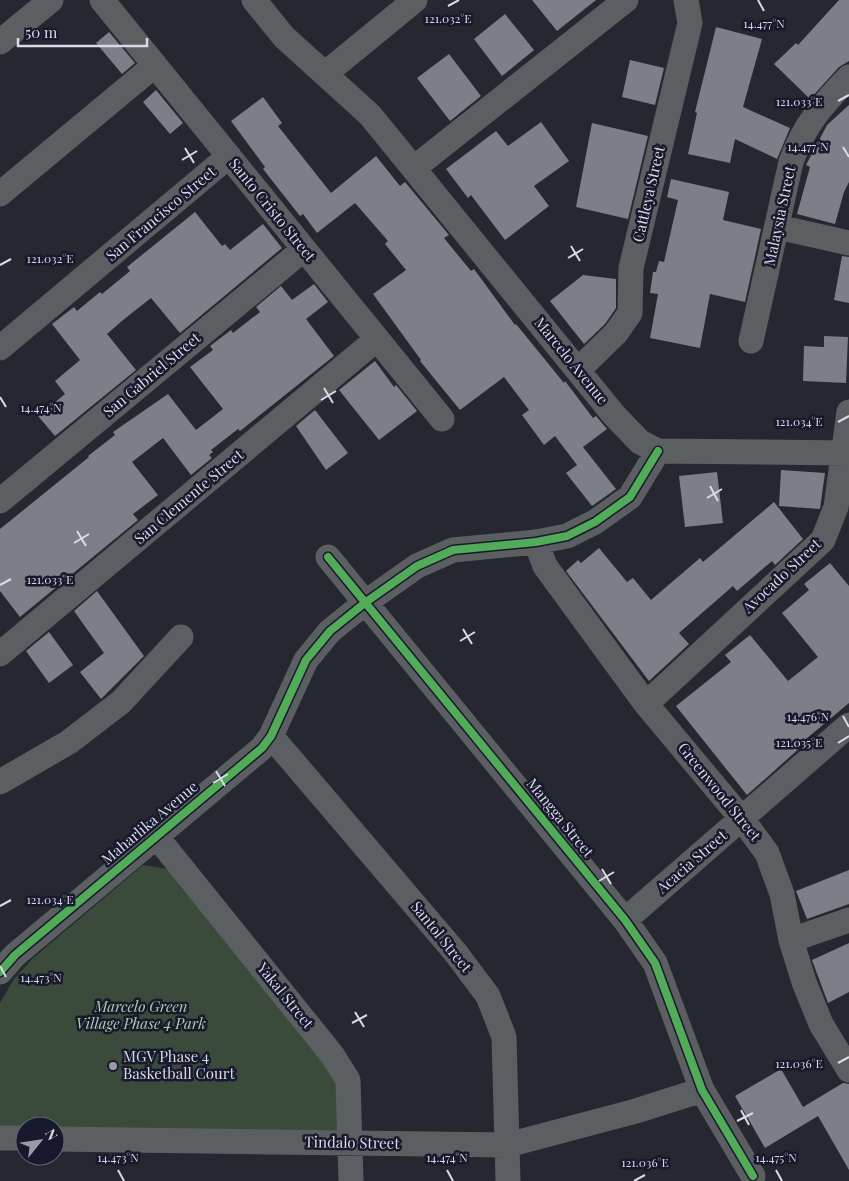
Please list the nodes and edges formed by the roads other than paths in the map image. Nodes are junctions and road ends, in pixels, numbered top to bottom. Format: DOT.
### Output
graph roads {
  1 [pos="51,0"];
  2 [pos="102,0"];
  3 [pos="254,0"];
  4 [pos="415,0"];
  5 [pos="626,0"];
  6 [pos="686,0"];
  7 [pos="0,42"];
  8 [pos="155,65"];
  9 [pos="326,73"];
  10 [pos="849,77"];
  11 [pos="229,156"];
  12 [pos="414,168"];
  13 [pos="0,194"];
  14 [pos="778,227"];
  15 [pos="849,243"];
  16 [pos="304,249"];
  17 [pos="377,339"];
  18 [pos="751,342"];
  19 [pos="0,348"];
  20 [pos="578,370"];
  21 [pos="849,412"];
  22 [pos="442,419"];
  23 [pos="658,451"];
  24 [pos="846,452"];
  25 [pos="0,502"];
  26 [pos="536,542"];
  27 [pos="328,557"];
  28 [pos="366,602"];
  29 [pos="181,637"];
  30 [pos="0,654"];
  31 [pos="646,704"];
  32 [pos="849,725"];
  33 [pos="271,736"];
  34 [pos="0,782"];
  35 [pos="742,819"];
  36 [pos="156,836"];
  37 [pos="625,920"];
  38 [pos="849,920"];
  39 [pos="791,940"];
  40 [pos="0,972"];
  41 [pos="849,1070"];
  42 [pos="702,1090"];
  43 [pos="0,1138"];
  44 [pos="15,1138"];
  45 [pos="65,1139"];
  46 [pos="350,1144"];
  47 [pos="508,1145"];
  48 [pos="753,1176"];
  49 [pos="351,1181"];
  50 [pos="508,1181"];
  1 -- 7 [label="street"];
  2 -- 8 [label="street, Santo Cristo Street"];
  3 -- 9 [label="street, Marcelo Avenue"];
  4 -- 9 [label="street"];
  5 -- 12 [label="street"];
  6 -- 20 [label="street, Cattleya Street"];
  8 -- 11 [label="street, Santo Cristo Street"];
  8 -- 13 [label="street"];
  9 -- 12 [label="street, Marcelo Avenue"];
  10 -- 14 [label="street, Malaysia Street"];
  11 -- 16 [label="street, Santo Cristo Street"];
  11 -- 19 [label="street, San Francisco Street"];
  12 -- 20 [label="street, Marcelo Avenue"];
  14 -- 15 [label="street"];
  14 -- 18 [label="street, Malaysia Street"];
  16 -- 17 [label="street, Santo Cristo Street"];
  16 -- 25 [label="street, San Gabriel Street"];
  17 -- 22 [label="street, Santo Cristo Street"];
  17 -- 30 [label="street, San Clemente Street"];
  20 -- 23 [label="street, Marcelo Avenue"];
  21 -- 24 [label="street, Avocado Street"];
  23 -- 24 [label="street"];
  23 -- 26 [label="street, Maharlika Avenue"];
  24 -- 31 [label="street, Avocado Street"];
  26 -- 28 [label="street, Maharlika Avenue"];
  26 -- 31 [label="street, Greenwood Street"];
  27 -- 28 [label="street, Mangga Street"];
  28 -- 33 [label="street, Maharlika Avenue"];
  28 -- 37 [label="street, Mangga Street"];
  29 -- 34 [label="street"];
  31 -- 35 [label="street, Greenwood Street"];
  32 -- 35 [label="street, Acacia Street"];
  33 -- 36 [label="street, Maharlika Avenue"];
  33 -- 47 [label="street, Santol Street"];
  35 -- 37 [label="street, Acacia Street"];
  35 -- 39 [label="street, Greenwood Street"];
  36 -- 40 [label="street, Maharlika Avenue"];
  36 -- 46 [label="street, Yakal Street"];
  37 -- 42 [label="street, Mangga Street"];
  38 -- 39 [label="street"];
  39 -- 41 [label="street, Greenwood Street"];
  42 -- 47 [label="street, Tindalo Street"];
  42 -- 48 [label="street, Mangga Street"];
  43 -- 44 [label="street"];
  45 -- 46 [label="street, Tindalo Street"];
  46 -- 47 [label="street, Tindalo Street"];
  46 -- 49 [label="street, Yakal Street"];
  47 -- 50 [label="street, Santol Street"];
}
